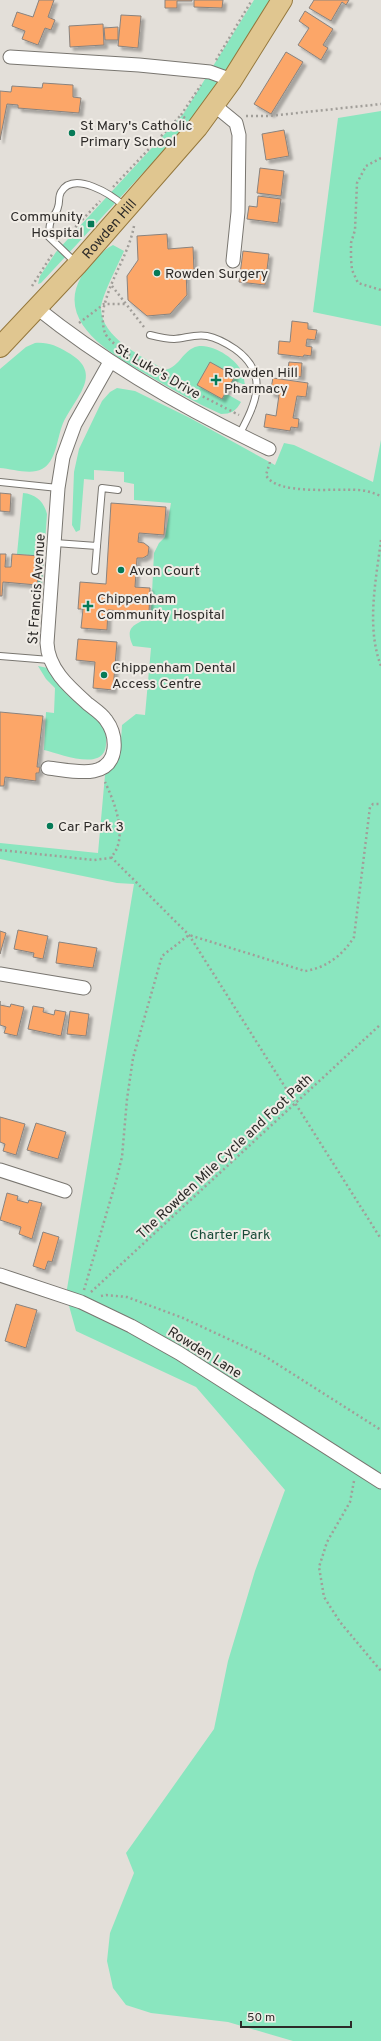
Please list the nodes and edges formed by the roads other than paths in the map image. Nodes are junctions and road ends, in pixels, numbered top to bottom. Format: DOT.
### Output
graph roads {
  1 [pos="282,0"];
  2 [pos="10,57"];
  3 [pos="232,80"];
  4 [pos="222,111"];
  5 [pos="131,214"];
  6 [pos="233,261"];
  7 [pos="77,265"];
  8 [pos="37,308"];
  9 [pos="150,335"];
  10 [pos="0,347"];
  11 [pos="110,362"];
  12 [pos="239,435"];
  13 [pos="269,449"];
  14 [pos="0,482"];
  15 [pos="58,488"];
  16 [pos="118,490"];
  17 [pos="55,543"];
  18 [pos="96,546"];
  19 [pos="95,571"];
  20 [pos="0,656"];
  21 [pos="50,660"];
  22 [pos="48,768"];
  23 [pos="0,974"];
  24 [pos="84,988"];
  25 [pos="0,1170"];
  26 [pos="65,1191"];
  27 [pos="0,1275"];
  28 [pos="381,1482"];
  1 -- 3 [label="main road, Rowden Hill"];
  2 -- 3 [label="street"];
  3 -- 4 [label="main road, Rowden Hill"];
  4 -- 5 [label="main road, Rowden Hill"];
  4 -- 6 [label="street"];
  5 -- 7 [label="main road, Rowden Hill"];
  5 -- 7 [label="lane"];
  7 -- 8 [label="main road, Rowden Hill"];
  8 -- 10 [label="main road, Rowden Hill"];
  8 -- 11 [label="street, St. Luke's Drive"];
  9 -- 12 [label="lane"];
  11 -- 12 [label="street, St. Luke's Drive"];
  11 -- 15 [label="street, St Francis Avenue"];
  12 -- 13 [label="street, St. Luke's Drive"];
  14 -- 15 [label="lane"];
  15 -- 17 [label="street, St Francis Avenue"];
  16 -- 18 [label="lane"];
  17 -- 18 [label="lane"];
  17 -- 21 [label="street, St Francis Avenue"];
  18 -- 19 [label="lane"];
  20 -- 21 [label="lane"];
  21 -- 22 [label="street, St Francis Avenue"];
  23 -- 24 [label="street"];
  25 -- 26 [label="street"];
  27 -- 28 [label="street, Rowden Lane"];
}
